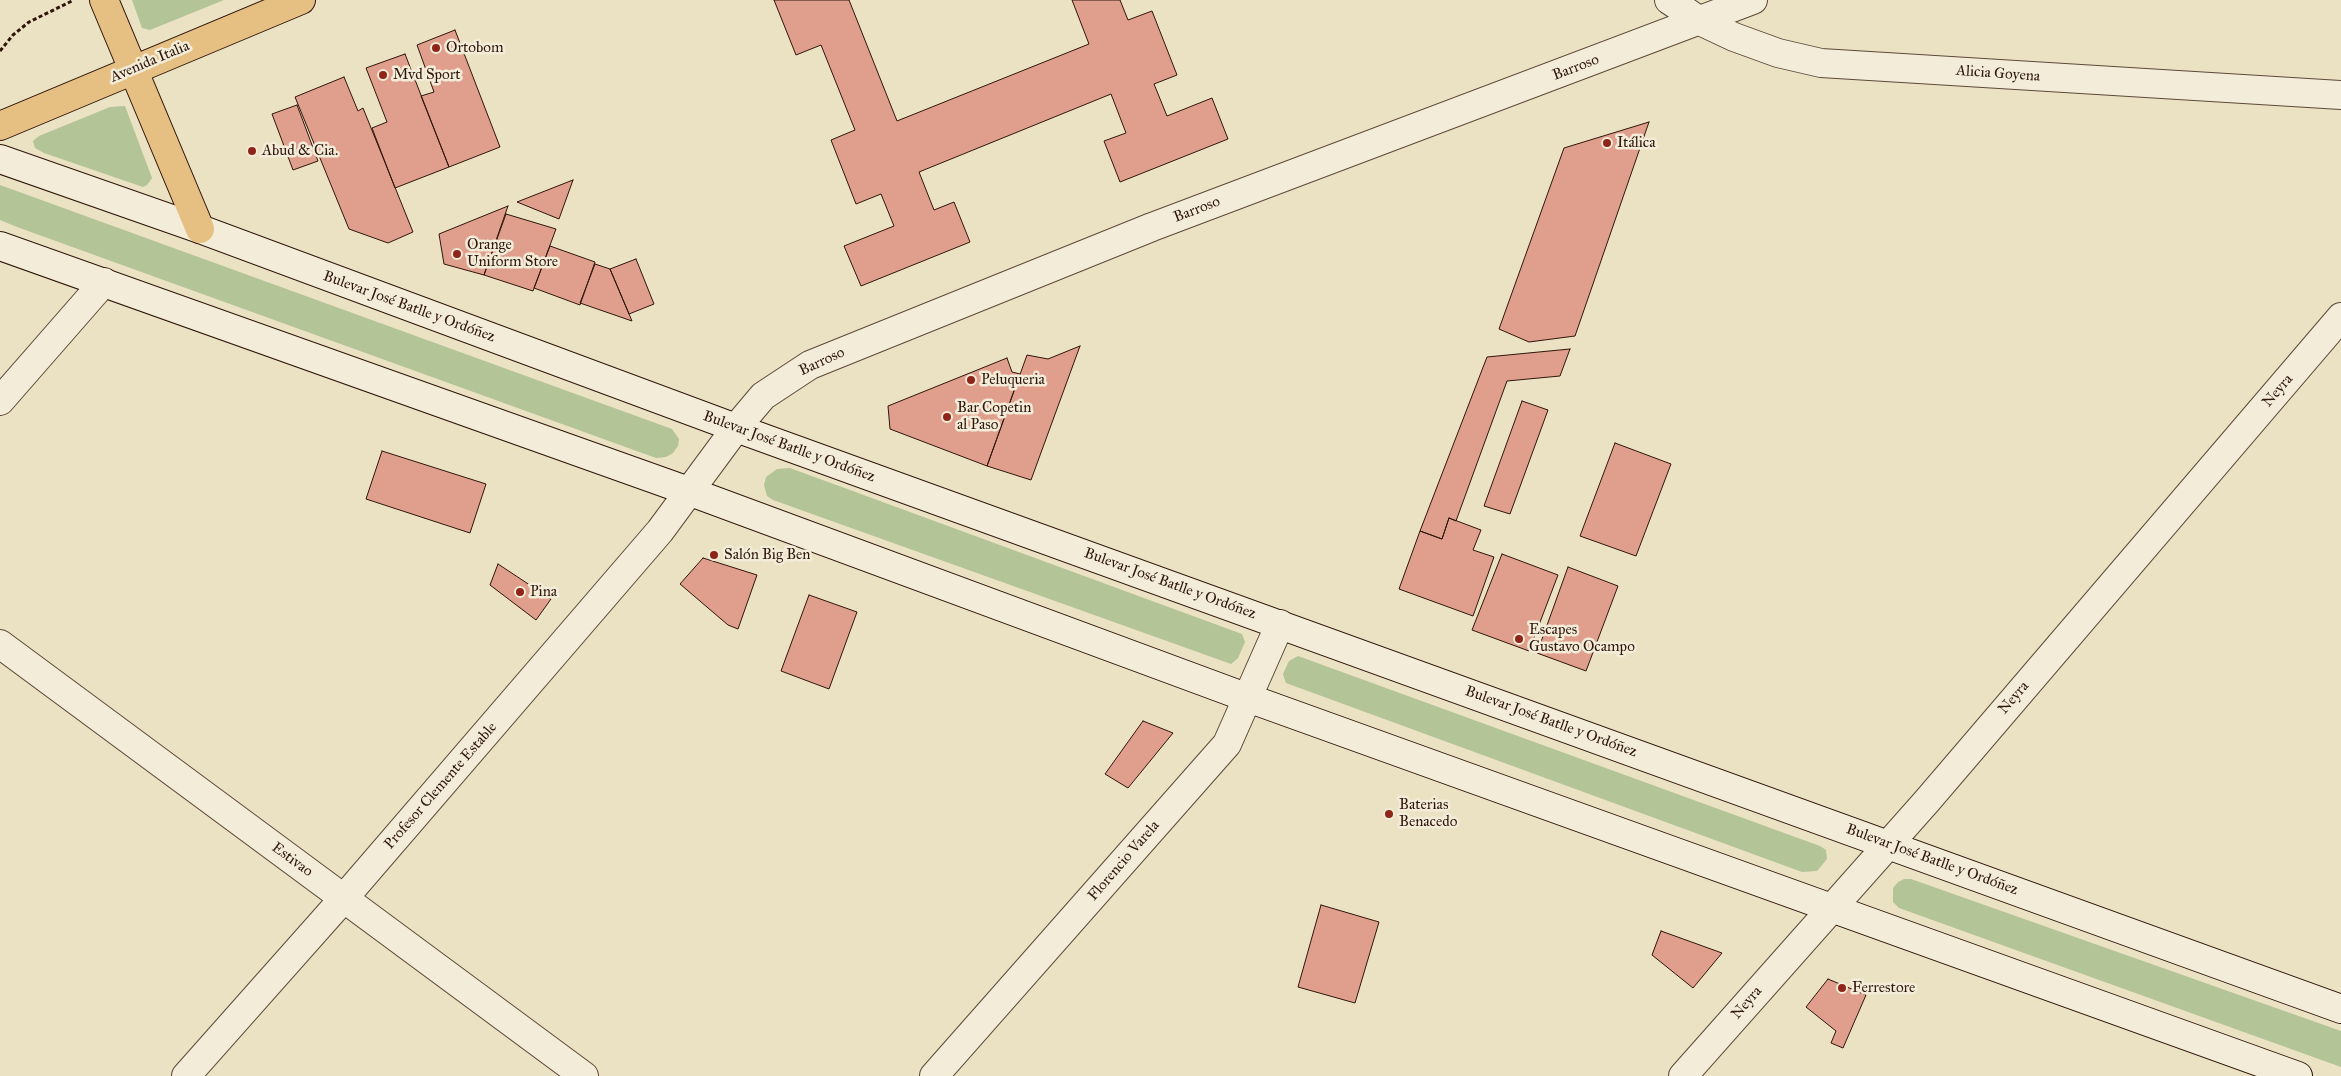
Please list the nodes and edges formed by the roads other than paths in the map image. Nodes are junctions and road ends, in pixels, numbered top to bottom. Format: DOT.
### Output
graph roads {
  1 [pos="104,0"];
  2 [pos="301,0"];
  3 [pos="1669,0"];
  4 [pos="1753,0"];
  5 [pos="1700,21"];
  6 [pos="134,69"];
  7 [pos="2341,95"];
  8 [pos="0,126"];
  9 [pos="0,159"];
  10 [pos="200,229"];
  11 [pos="0,246"];
  12 [pos="104,282"];
  13 [pos="2341,317"];
  14 [pos="0,401"];
  15 [pos="736,428"];
  16 [pos="691,492"];
  17 [pos="1280,624"];
  18 [pos="0,644"];
  19 [pos="1248,698"];
  20 [pos="1889,844"];
  21 [pos="344,898"];
  22 [pos="1832,908"];
  23 [pos="2341,1009"];
  24 [pos="186,1076"];
  25 [pos="584,1076"];
  26 [pos="934,1076"];
  27 [pos="1683,1076"];
  28 [pos="2298,1076"];
  1 -- 6 [label="main road"];
  2 -- 6 [label="main road, Avenida Italia"];
  3 -- 5 [label="street, Alicia Goyena"];
  4 -- 5 [label="street, Barroso"];
  5 -- 7 [label="street, Alicia Goyena"];
  5 -- 15 [label="street, Barroso"];
  6 -- 8 [label="main road, Avenida Italia"];
  6 -- 10 [label="main road"];
  9 -- 10 [label="street, Bulevar José Batlle y Ordóñez"];
  10 -- 15 [label="street, Bulevar José Batlle y Ordóñez"];
  11 -- 12 [label="street"];
  12 -- 14 [label="street"];
  12 -- 16 [label="street"];
  13 -- 20 [label="street, Neyra"];
  15 -- 16 [label="street, Barroso"];
  15 -- 17 [label="street, Bulevar José Batlle y Ordóñez"];
  16 -- 19 [label="street"];
  16 -- 21 [label="street, Profesor Clemente Estable"];
  17 -- 19 [label="street, Florencio Varela"];
  17 -- 20 [label="street, Bulevar José Batlle y Ordóñez"];
  18 -- 21 [label="street, Estivao"];
  19 -- 22 [label="street"];
  19 -- 26 [label="street, Florencio Varela"];
  20 -- 22 [label="street, Neyra"];
  20 -- 23 [label="street, Bulevar José Batlle y Ordóñez"];
  21 -- 24 [label="street, Profesor Clemente Estable"];
  21 -- 25 [label="street, Estivao"];
  22 -- 27 [label="street, Neyra"];
  22 -- 28 [label="street"];
}
